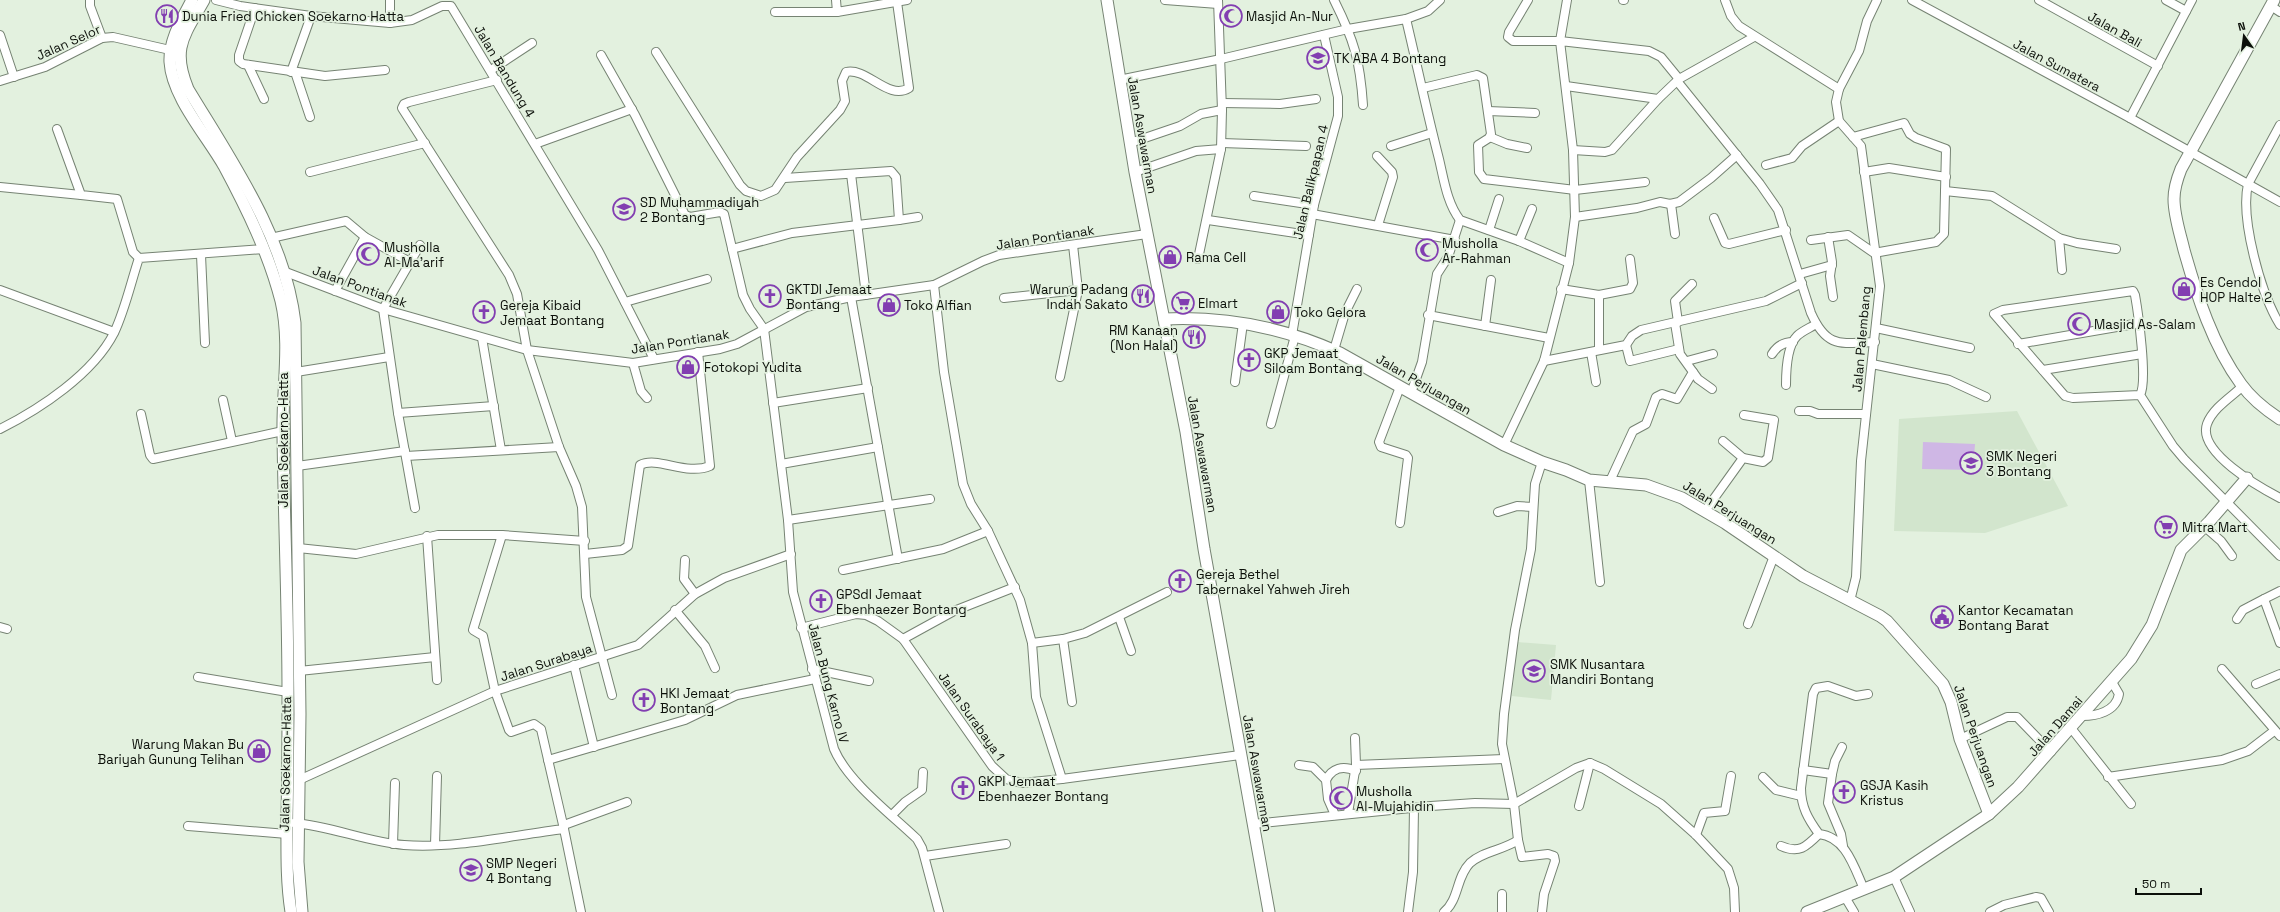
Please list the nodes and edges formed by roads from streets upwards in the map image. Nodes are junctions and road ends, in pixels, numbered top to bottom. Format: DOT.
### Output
graph roads {
  1 [pos="90,0"];
  2 [pos="192,0"];
  3 [pos="204,0"];
  4 [pos="216,0"];
  5 [pos="390,0"];
  6 [pos="907,0"];
  7 [pos="1107,0"];
  8 [pos="1166,0"];
  9 [pos="1334,0"];
  10 [pos="1440,0"];
  11 [pos="1528,0"];
  12 [pos="1567,0"];
  13 [pos="1725,0"];
  14 [pos="1877,0"];
  15 [pos="1912,0"];
  16 [pos="2040,0"];
  17 [pos="2166,0"];
  18 [pos="2192,0"];
  19 [pos="898,2"];
  20 [pos="1218,2"];
  21 [pos="837,6"];
  22 [pos="2275,6"];
  23 [pos="255,8"];
  24 [pos="775,12"];
  25 [pos="2186,12"];
  26 [pos="311,16"];
  27 [pos="1406,19"];
  28 [pos="390,23"];
  29 [pos="1348,29"];
  30 [pos="1324,34"];
  31 [pos="0,35"];
  32 [pos="1754,37"];
  33 [pos="102,38"];
  34 [pos="1560,41"];
  35 [pos="532,43"];
  36 [pos="170,50"];
  37 [pos="656,52"];
  38 [pos="600,55"];
  39 [pos="1220,59"];
  40 [pos="248,65"];
  41 [pos="2158,66"];
  42 [pos="385,70"];
  43 [pos="491,70"];
  44 [pos="293,72"];
  45 [pos="14,77"];
  46 [pos="1681,78"];
  47 [pos="0,80"];
  48 [pos="497,80"];
  49 [pos="1119,80"];
  50 [pos="1566,86"];
  51 [pos="1423,88"];
  52 [pos="1839,89"];
  53 [pos="264,99"];
  54 [pos="1316,99"];
  55 [pos="1658,99"];
  56 [pos="1363,105"];
  57 [pos="1222,107"];
  58 [pos="632,109"];
  59 [pos="1488,111"];
  60 [pos="1535,112"];
  61 [pos="310,117"];
  62 [pos="2130,118"];
  63 [pos="1839,121"];
  64 [pos="2280,124"];
  65 [pos="57,130"];
  66 [pos="1432,133"];
  67 [pos="1490,137"];
  68 [pos="1854,137"];
  69 [pos="425,143"];
  70 [pos="535,144"];
  71 [pos="1130,144"];
  72 [pos="1222,146"];
  73 [pos="1306,146"];
  74 [pos="1391,146"];
  75 [pos="1527,148"];
  76 [pos="1573,150"];
  77 [pos="2190,151"];
  78 [pos="1737,155"];
  79 [pos="1377,156"];
  80 [pos="1766,165"];
  81 [pos="310,172"];
  82 [pos="1135,172"];
  83 [pos="1864,172"];
  84 [pos="851,174"];
  85 [pos="1946,177"];
  86 [pos="784,178"];
  87 [pos="1645,182"];
  88 [pos="2248,184"];
  89 [pos="0,187"];
  90 [pos="1576,190"];
  91 [pos="1945,191"];
  92 [pos="81,195"];
  93 [pos="1254,196"];
  94 [pos="1499,199"];
  95 [pos="2280,202"];
  96 [pos="1671,204"];
  97 [pos="1313,209"];
  98 [pos="1532,209"];
  99 [pos="918,217"];
  100 [pos="1575,217"];
  101 [pos="1714,218"];
  102 [pos="899,220"];
  103 [pos="1208,220"];
  104 [pos="1460,220"];
  105 [pos="1378,225"];
  106 [pos="856,226"];
  107 [pos="1489,230"];
  108 [pos="1786,230"];
  109 [pos="1147,234"];
  110 [pos="1675,234"];
  111 [pos="1309,235"];
  112 [pos="365,237"];
  113 [pos="1828,237"];
  114 [pos="271,238"];
  115 [pos="2059,238"];
  116 [pos="1455,240"];
  117 [pos="1811,240"];
  118 [pos="1519,241"];
  119 [pos="420,245"];
  120 [pos="1073,245"];
  121 [pos="732,249"];
  122 [pos="2116,249"];
  123 [pos="269,253"];
  124 [pos="1874,253"];
  125 [pos="201,255"];
  126 [pos="139,258"];
  127 [pos="1198,259"];
  128 [pos="1630,259"];
  129 [pos="410,262"];
  130 [pos="1569,263"];
  131 [pos="1832,265"];
  132 [pos="2062,270"];
  133 [pos="283,271"];
  134 [pos="1806,272"];
  135 [pos="707,279"];
  136 [pos="1491,280"];
  137 [pos="1802,283"];
  138 [pos="1692,284"];
  139 [pos="934,285"];
  140 [pos="1357,289"];
  141 [pos="1561,289"];
  142 [pos="0,290"];
  143 [pos="335,290"];
  144 [pos="1078,290"];
  145 [pos="866,295"];
  146 [pos="1599,295"];
  147 [pos="851,297"];
  148 [pos="1833,297"];
  149 [pos="1004,298"];
  150 [pos="625,302"];
  151 [pos="383,309"];
  152 [pos="1428,315"];
  153 [pos="1164,319"];
  154 [pos="1676,322"];
  155 [pos="1243,323"];
  156 [pos="2140,323"];
  157 [pos="1816,324"];
  158 [pos="2280,325"];
  159 [pos="1485,326"];
  160 [pos="764,330"];
  161 [pos="114,332"];
  162 [pos="1294,335"];
  163 [pos="1876,335"];
  164 [pos="482,338"];
  165 [pos="1549,338"];
  166 [pos="1793,342"];
  167 [pos="205,344"];
  168 [pos="2018,344"];
  169 [pos="1626,345"];
  170 [pos="1970,348"];
  171 [pos="1679,349"];
  172 [pos="527,350"];
  173 [pos="1334,350"];
  174 [pos="1595,351"];
  175 [pos="698,352"];
  176 [pos="1713,354"];
  177 [pos="1772,354"];
  178 [pos="2142,354"];
  179 [pos="389,357"];
  180 [pos="654,359"];
  181 [pos="1544,361"];
  182 [pos="1687,362"];
  183 [pos="633,363"];
  184 [pos="1872,364"];
  185 [pos="2043,370"];
  186 [pos="296,372"];
  187 [pos="1693,372"];
  188 [pos="1060,377"];
  189 [pos="1235,382"];
  190 [pos="1596,382"];
  191 [pos="1786,385"];
  192 [pos="2242,386"];
  193 [pos="1400,387"];
  194 [pos="868,388"];
  195 [pos="1712,389"];
  196 [pos="1411,393"];
  197 [pos="2140,395"];
  198 [pos="1986,397"];
  199 [pos="647,398"];
  200 [pos="223,400"];
  201 [pos="773,403"];
  202 [pos="494,406"];
  203 [pos="1799,411"];
  204 [pos="398,413"];
  205 [pos="141,414"];
  206 [pos="1866,414"];
  207 [pos="1744,415"];
  208 [pos="2280,419"];
  209 [pos="1271,424"];
  210 [pos="2,428"];
  211 [pos="283,431"];
  212 [pos="232,441"];
  213 [pos="1723,441"];
  214 [pos="1504,445"];
  215 [pos="559,447"];
  216 [pos="878,447"];
  217 [pos="501,450"];
  218 [pos="405,453"];
  219 [pos="1743,458"];
  220 [pos="1542,462"];
  221 [pos="781,464"];
  222 [pos="297,466"];
  223 [pos="2247,478"];
  224 [pos="1589,480"];
  225 [pos="1610,481"];
  226 [pos="2280,498"];
  227 [pos="930,499"];
  228 [pos="2226,503"];
  229 [pos="888,505"];
  230 [pos="1533,506"];
  231 [pos="416,508"];
  232 [pos="1705,511"];
  233 [pos="1498,512"];
  234 [pos="788,520"];
  235 [pos="1400,523"];
  236 [pos="2205,527"];
  237 [pos="988,531"];
  238 [pos="502,535"];
  239 [pos="427,536"];
  240 [pos="585,541"];
  241 [pos="298,548"];
  242 [pos="585,554"];
  243 [pos="791,554"];
  244 [pos="1774,556"];
  245 [pos="2232,556"];
  246 [pos="2280,556"];
  247 [pos="898,559"];
  248 [pos="685,560"];
  249 [pos="843,570"];
  250 [pos="1600,582"];
  251 [pos="1014,587"];
  252 [pos="2280,591"];
  253 [pos="1167,592"];
  254 [pos="695,594"];
  255 [pos="2264,599"];
  256 [pos="1850,601"];
  257 [pos="675,610"];
  258 [pos="1119,617"];
  259 [pos="2237,619"];
  260 [pos="1748,624"];
  261 [pos="801,628"];
  262 [pos="903,639"];
  263 [pos="1063,639"];
  264 [pos="1032,643"];
  265 [pos="2280,643"];
  266 [pos="1132,651"];
  267 [pos="603,656"];
  268 [pos="435,657"];
  269 [pos="574,665"];
  270 [pos="715,668"];
  271 [pos="812,669"];
  272 [pos="2222,669"];
  273 [pos="299,671"];
  274 [pos="2280,674"];
  275 [pos="198,677"];
  276 [pos="815,679"];
  277 [pos="437,680"];
  278 [pos="869,681"];
  279 [pos="2112,682"];
  280 [pos="2256,684"];
  281 [pos="495,691"];
  282 [pos="288,692"];
  283 [pos="1868,694"];
  284 [pos="612,696"];
  285 [pos="1072,702"];
  286 [pos="2082,716"];
  287 [pos="2071,728"];
  288 [pos="2277,734"];
  289 [pos="1354,738"];
  290 [pos="1960,739"];
  291 [pos="594,746"];
  292 [pos="1842,747"];
  293 [pos="2051,752"];
  294 [pos="1240,755"];
  295 [pos="1504,759"];
  296 [pos="548,760"];
  297 [pos="1590,763"];
  298 [pos="1299,765"];
  299 [pos="1356,768"];
  300 [pos="1803,770"];
  301 [pos="923,772"];
  302 [pos="1832,774"];
  303 [pos="437,776"];
  304 [pos="1731,776"];
  305 [pos="1763,777"];
  306 [pos="2108,777"];
  307 [pos="299,780"];
  308 [pos="1062,780"];
  309 [pos="1326,780"];
  310 [pos="395,783"];
  311 [pos="1801,796"];
  312 [pos="627,802"];
  313 [pos="1514,804"];
  314 [pos="2131,804"];
  315 [pos="1580,806"];
  316 [pos="1414,808"];
  317 [pos="1348,813"];
  318 [pos="1989,814"];
  319 [pos="892,815"];
  320 [pos="1335,815"];
  321 [pos="293,823"];
  322 [pos="1253,824"];
  323 [pos="188,826"];
  324 [pos="564,827"];
  325 [pos="287,834"];
  326 [pos="1819,834"];
  327 [pos="1696,835"];
  328 [pos="1518,842"];
  329 [pos="393,844"];
  330 [pos="435,844"];
  331 [pos="1006,844"];
  332 [pos="1781,846"];
  333 [pos="1843,846"];
  334 [pos="926,856"];
  335 [pos="1894,877"];
  336 [pos="1502,894"];
  337 [pos="1854,894"];
  338 [pos="1410,911"];
  339 [pos="290,912"];
  340 [pos="302,912"];
  341 [pos="580,912"];
  342 [pos="939,912"];
  343 [pos="1269,912"];
  344 [pos="1444,912"];
  345 [pos="1502,912"];
  346 [pos="1542,912"];
  347 [pos="1735,912"];
  348 [pos="1807,912"];
  349 [pos="1854,912"];
  350 [pos="1910,912"];
  351 [pos="1990,912"];
  352 [pos="2049,912"];
  1 -- 33 [label="street"];
  2 -- 36 [label="street, Jalan Soekarno-Hatta"];
  3 -- 114 [label="street, Jalan Soekarno-Hatta"];
  4 -- 23 [label="street, Jalan Bandung 4"];
  5 -- 28 [label="street"];
  6 -- 19 [label="street"];
  7 -- 49 [label="street, Jalan Aswawarman"];
  8 -- 20 [label="street"];
  9 -- 29 [label="street"];
  10 -- 27 [label="street"];
  11 -- 34 [label="street"];
  12 -- 34 [label="street"];
  13 -- 32 [label="street"];
  14 -- 52 [label="street"];
  15 -- 62 [label="street, Jalan Sumatera"];
  16 -- 41 [label="street, Jalan Bali"];
  17 -- 25 [label="street"];
  18 -- 25 [label="street"];
  19 -- 21 [label="street"];
  19 -- 86 [label="street"];
  20 -- 39 [label="street"];
  21 -- 24 [label="street"];
  22 -- 77 [label="street"];
  23 -- 26 [label="street, Jalan Bandung 4"];
  23 -- 40 [label="street"];
  25 -- 41 [label="street"];
  26 -- 28 [label="street, Jalan Bandung 4"];
  26 -- 44 [label="street"];
  27 -- 29 [label="street"];
  27 -- 51 [label="street"];
  28 -- 43 [label="street, Jalan Bandung 4"];
  29 -- 30 [label="street"];
  29 -- 56 [label="street"];
  30 -- 39 [label="street"];
  30 -- 97 [label="street, Jalan Balikpapan 4"];
  31 -- 45 [label="street"];
  32 -- 46 [label="street"];
  32 -- 52 [label="street"];
  33 -- 36 [label="street, Jalan Selor"];
  33 -- 45 [label="street, Jalan Selor"];
  34 -- 46 [label="street"];
  34 -- 50 [label="street"];
  35 -- 43 [label="street"];
  36 -- 123 [label="street, Jalan Soekarno-Hatta"];
  37 -- 86 [label="street"];
  38 -- 58 [label="street"];
  39 -- 49 [label="street"];
  39 -- 57 [label="street"];
  40 -- 44 [label="street"];
  40 -- 53 [label="street"];
  41 -- 62 [label="street"];
  42 -- 44 [label="street"];
  43 -- 48 [label="street, Jalan Bandung 4"];
  44 -- 61 [label="street"];
  45 -- 47 [label="street, Jalan Selor"];
  46 -- 55 [label="street"];
  46 -- 78 [label="street"];
  48 -- 69 [label="street"];
  48 -- 70 [label="street, Jalan Bandung 4"];
  49 -- 71 [label="street, Jalan Aswawarman"];
  50 -- 55 [label="street"];
  50 -- 76 [label="street"];
  51 -- 59 [label="street"];
  51 -- 66 [label="street"];
  52 -- 63 [label="street"];
  54 -- 57 [label="street"];
  55 -- 76 [label="street"];
  57 -- 71 [label="street"];
  57 -- 72 [label="street"];
  58 -- 70 [label="street"];
  58 -- 121 [label="street"];
  59 -- 60 [label="street"];
  59 -- 67 [label="street"];
  62 -- 77 [label="street, Jalan Sumatera"];
  63 -- 68 [label="street, Jalan Palembang"];
  63 -- 80 [label="street"];
  64 -- 88 [label="street"];
  65 -- 92 [label="street"];
  66 -- 74 [label="street"];
  66 -- 104 [label="street"];
  67 -- 75 [label="street"];
  67 -- 90 [label="street"];
  68 -- 83 [label="street, Jalan Palembang"];
  68 -- 85 [label="street"];
  69 -- 81 [label="street"];
  69 -- 172 [label="street"];
  70 -- 150 [label="street, Jalan Bandung 4"];
  71 -- 82 [label="street, Jalan Aswawarman"];
  72 -- 73 [label="street"];
  72 -- 82 [label="street"];
  72 -- 103 [label="street"];
  76 -- 90 [label="street"];
  77 -- 88 [label="street, Jalan Sumatera"];
  77 -- 192 [label="street"];
  78 -- 96 [label="street"];
  78 -- 108 [label="street"];
  79 -- 105 [label="street"];
  82 -- 109 [label="street, Jalan Aswawarman"];
  83 -- 85 [label="street"];
  83 -- 124 [label="street, Jalan Palembang"];
  84 -- 86 [label="street"];
  84 -- 102 [label="street"];
  84 -- 106 [label="street"];
  85 -- 91 [label="street"];
  87 -- 90 [label="street"];
  88 -- 95 [label="street, Jalan Sumatera"];
  88 -- 158 [label="street"];
  89 -- 92 [label="street"];
  90 -- 100 [label="street"];
  91 -- 115 [label="street"];
  91 -- 124 [label="street"];
  92 -- 126 [label="street"];
  93 -- 97 [label="street"];
  94 -- 107 [label="street"];
  96 -- 100 [label="street"];
  96 -- 110 [label="street"];
  97 -- 105 [label="street"];
  97 -- 111 [label="street, Jalan Balikpapan 4"];
  98 -- 118 [label="street"];
  99 -- 102 [label="street"];
  100 -- 130 [label="street"];
  101 -- 108 [label="street"];
  102 -- 106 [label="street"];
  103 -- 111 [label="street"];
  103 -- 127 [label="street"];
  104 -- 107 [label="street"];
  104 -- 116 [label="street"];
  105 -- 116 [label="street"];
  106 -- 121 [label="street"];
  106 -- 145 [label="street"];
  107 -- 118 [label="street"];
  108 -- 134 [label="street"];
  109 -- 120 [label="street, Jalan Pontianak"];
  109 -- 153 [label="street, Jalan Aswawarman"];
  111 -- 162 [label="street, Jalan Balikpapan 4"];
  112 -- 114 [label="street"];
  112 -- 129 [label="street"];
  112 -- 143 [label="street"];
  113 -- 117 [label="street"];
  113 -- 124 [label="street"];
  113 -- 131 [label="street"];
  114 -- 123 [label="street, Jalan Soekarno-Hatta"];
  115 -- 122 [label="street"];
  115 -- 132 [label="street"];
  116 -- 152 [label="street"];
  118 -- 130 [label="street"];
  119 -- 129 [label="street"];
  120 -- 139 [label="street, Jalan Pontianak"];
  120 -- 144 [label="street"];
  121 -- 160 [label="street"];
  123 -- 125 [label="street"];
  123 -- 133 [label="street, Jalan Soekarno-Hatta"];
  123 -- 211 [label="street, Jalan Soekarno-Hatta"];
  124 -- 163 [label="street, Jalan Palembang"];
  125 -- 126 [label="street"];
  125 -- 167 [label="street"];
  126 -- 161 [label="street"];
  128 -- 146 [label="street"];
  129 -- 151 [label="street"];
  130 -- 141 [label="street"];
  131 -- 134 [label="street"];
  131 -- 148 [label="street"];
  133 -- 143 [label="street, Jalan Pontianak"];
  133 -- 186 [label="street, Jalan Soekarno-Hatta"];
  134 -- 137 [label="street"];
  135 -- 150 [label="street"];
  136 -- 159 [label="street"];
  137 -- 154 [label="street"];
  137 -- 157 [label="street"];
  138 -- 154 [label="street"];
  139 -- 145 [label="street, Jalan Pontianak"];
  139 -- 237 [label="street"];
  140 -- 173 [label="street"];
  141 -- 146 [label="street"];
  141 -- 165 [label="street"];
  142 -- 161 [label="street"];
  143 -- 151 [label="street, Jalan Pontianak"];
  144 -- 149 [label="street"];
  144 -- 188 [label="street"];
  145 -- 147 [label="street, Jalan Pontianak"];
  146 -- 174 [label="street"];
  147 -- 160 [label="street, Jalan Pontianak"];
  147 -- 194 [label="street"];
  150 -- 180 [label="street, Jalan Bandung 4"];
  151 -- 164 [label="street, Jalan Pontianak"];
  151 -- 179 [label="street"];
  152 -- 159 [label="street"];
  152 -- 196 [label="street"];
  153 -- 155 [label="street, Jalan Perjuangan"];
  153 -- 294 [label="street, Jalan Aswawarman"];
  154 -- 169 [label="street"];
  154 -- 171 [label="street"];
  155 -- 162 [label="street, Jalan Perjuangan"];
  155 -- 189 [label="street"];
  156 -- 168 [label="street"];
  156 -- 168 [label="street"];
  156 -- 178 [label="street"];
  157 -- 163 [label="street"];
  157 -- 166 [label="street"];
  159 -- 165 [label="street"];
  160 -- 175 [label="street, Jalan Pontianak"];
  160 -- 201 [label="street, Jalan Bung Karno IV"];
  161 -- 210 [label="street"];
  162 -- 173 [label="street, Jalan Perjuangan"];
  162 -- 209 [label="street, Jalan Balikpapan 4"];
  163 -- 170 [label="street"];
  163 -- 184 [label="street, Jalan Palembang"];
  164 -- 172 [label="street, Jalan Pontianak"];
  164 -- 202 [label="street"];
  165 -- 181 [label="street"];
  166 -- 177 [label="street"];
  166 -- 191 [label="street"];
  168 -- 185 [label="street"];
  169 -- 171 [label="street"];
  169 -- 174 [label="street"];
  171 -- 182 [label="street"];
  172 -- 183 [label="street, Jalan Pontianak"];
  172 -- 215 [label="street"];
  173 -- 193 [label="street, Jalan Perjuangan"];
  174 -- 181 [label="street"];
  174 -- 190 [label="street"];
  175 -- 180 [label="street, Jalan Pontianak"];
  175 -- 242 [label="street"];
  176 -- 182 [label="street"];
  178 -- 185 [label="street"];
  178 -- 197 [label="street"];
  179 -- 186 [label="street"];
  179 -- 204 [label="street"];
  180 -- 183 [label="street, Jalan Pontianak"];
  181 -- 214 [label="street"];
  182 -- 187 [label="street"];
  183 -- 199 [label="street"];
  184 -- 198 [label="street"];
  184 -- 206 [label="street, Jalan Palembang"];
  185 -- 197 [label="street"];
  186 -- 222 [label="street, Jalan Soekarno-Hatta"];
  187 -- 195 [label="street"];
  187 -- 225 [label="street"];
  192 -- 208 [label="street"];
  192 -- 223 [label="street"];
  193 -- 196 [label="street, Jalan Perjuangan"];
  193 -- 235 [label="street"];
  194 -- 201 [label="street"];
  194 -- 216 [label="street"];
  196 -- 214 [label="street, Jalan Perjuangan"];
  197 -- 228 [label="street"];
  200 -- 212 [label="street"];
  201 -- 221 [label="street, Jalan Bung Karno IV"];
  202 -- 204 [label="street"];
  202 -- 217 [label="street"];
  203 -- 206 [label="street"];
  204 -- 218 [label="street"];
  205 -- 212 [label="street"];
  206 -- 256 [label="street, Jalan Palembang"];
  207 -- 219 [label="street"];
  211 -- 212 [label="street"];
  211 -- 282 [label="street, Jalan Soekarno-Hatta"];
  213 -- 219 [label="street"];
  214 -- 220 [label="street, Jalan Perjuangan"];
  215 -- 217 [label="street"];
  215 -- 240 [label="street"];
  216 -- 221 [label="street"];
  216 -- 229 [label="street"];
  217 -- 218 [label="street"];
  218 -- 222 [label="street"];
  218 -- 231 [label="street"];
  219 -- 232 [label="street"];
  220 -- 224 [label="street, Jalan Perjuangan"];
  220 -- 230 [label="street"];
  221 -- 234 [label="street, Jalan Bung Karno IV"];
  222 -- 241 [label="street, Jalan Soekarno-Hatta"];
  223 -- 226 [label="street"];
  223 -- 228 [label="street, Jalan Damai"];
  224 -- 225 [label="street, Jalan Perjuangan"];
  224 -- 250 [label="street"];
  225 -- 232 [label="street, Jalan Perjuangan"];
  227 -- 229 [label="street"];
  228 -- 236 [label="street, Jalan Damai"];
  228 -- 246 [label="street"];
  229 -- 234 [label="street"];
  229 -- 247 [label="street"];
  230 -- 233 [label="street"];
  230 -- 295 [label="street"];
  232 -- 244 [label="street, Jalan Perjuangan"];
  234 -- 243 [label="street, Jalan Bung Karno IV"];
  236 -- 245 [label="street"];
  236 -- 279 [label="street, Jalan Damai"];
  237 -- 247 [label="street"];
  237 -- 251 [label="street"];
  238 -- 239 [label="street"];
  238 -- 240 [label="street"];
  238 -- 281 [label="street"];
  239 -- 241 [label="street"];
  239 -- 268 [label="street"];
  240 -- 242 [label="street"];
  241 -- 273 [label="street, Jalan Soekarno-Hatta"];
  242 -- 267 [label="street"];
  243 -- 254 [label="street, Jalan Surabaya"];
  243 -- 261 [label="street, Jalan Bung Karno IV"];
  244 -- 256 [label="street, Jalan Perjuangan"];
  244 -- 260 [label="street"];
  247 -- 249 [label="street"];
  248 -- 254 [label="street"];
  251 -- 262 [label="street"];
  251 -- 264 [label="street"];
  252 -- 255 [label="street"];
  253 -- 258 [label="street"];
  254 -- 257 [label="street, Jalan Surabaya"];
  255 -- 259 [label="street"];
  255 -- 265 [label="street"];
  256 -- 290 [label="street, Jalan Perjuangan"];
  257 -- 267 [label="street, Jalan Surabaya"];
  257 -- 270 [label="street"];
  258 -- 263 [label="street"];
  258 -- 266 [label="street"];
  261 -- 262 [label="street, Jalan Surabaya 1"];
  261 -- 271 [label="street, Jalan Bung Karno IV"];
  262 -- 308 [label="street, Jalan Surabaya 1"];
  263 -- 264 [label="street"];
  263 -- 285 [label="street"];
  264 -- 308 [label="street"];
  267 -- 269 [label="street, Jalan Surabaya"];
  267 -- 284 [label="street"];
  268 -- 273 [label="street"];
  268 -- 277 [label="street"];
  269 -- 281 [label="street, Jalan Surabaya"];
  269 -- 291 [label="street"];
  271 -- 276 [label="street, Jalan Bung Karno IV"];
  271 -- 278 [label="street"];
  272 -- 288 [label="street"];
  273 -- 307 [label="street, Jalan Soekarno-Hatta"];
  274 -- 280 [label="street"];
  275 -- 282 [label="street"];
  276 -- 291 [label="street"];
  276 -- 319 [label="street, Jalan Bung Karno IV"];
  279 -- 286 [label="street, Jalan Damai"];
  279 -- 286 [label="street"];
  281 -- 296 [label="street"];
  281 -- 307 [label="street, Jalan Surabaya"];
  282 -- 321 [label="street, Jalan Soekarno-Hatta"];
  283 -- 300 [label="street"];
  286 -- 287 [label="street, Jalan Damai"];
  287 -- 293 [label="street, Jalan Damai"];
  287 -- 306 [label="street"];
  288 -- 306 [label="street"];
  289 -- 299 [label="street"];
  290 -- 293 [label="street"];
  290 -- 318 [label="street, Jalan Perjuangan"];
  291 -- 296 [label="street"];
  292 -- 302 [label="street"];
  293 -- 318 [label="street, Jalan Damai"];
  294 -- 308 [label="street, Jalan Surabaya 1"];
  294 -- 322 [label="street, Jalan Aswawarman"];
  295 -- 299 [label="street"];
  295 -- 313 [label="street"];
  296 -- 324 [label="street"];
  297 -- 313 [label="street"];
  297 -- 315 [label="street"];
  297 -- 327 [label="street"];
  298 -- 309 [label="street"];
  299 -- 309 [label="street"];
  299 -- 317 [label="street"];
  300 -- 302 [label="street"];
  300 -- 311 [label="street"];
  301 -- 319 [label="street"];
  302 -- 333 [label="street"];
  303 -- 330 [label="street"];
  304 -- 327 [label="street"];
  305 -- 311 [label="street"];
  306 -- 314 [label="street"];
  307 -- 321 [label="street, Jalan Soekarno-Hatta"];
  309 -- 320 [label="street"];
  310 -- 329 [label="street"];
  311 -- 326 [label="street"];
  312 -- 324 [label="street"];
  313 -- 316 [label="street"];
  313 -- 328 [label="street"];
  316 -- 317 [label="street"];
  316 -- 338 [label="street"];
  317 -- 320 [label="street"];
  318 -- 335 [label="street, Jalan Damai"];
  319 -- 334 [label="street, Jalan Bung Karno IV"];
  320 -- 322 [label="street"];
  321 -- 325 [label="street, Jalan Soekarno-Hatta"];
  321 -- 329 [label="street"];
  321 -- 340 [label="street, Jalan Soekarno-Hatta"];
  322 -- 343 [label="street, Jalan Aswawarman"];
  323 -- 325 [label="street"];
  324 -- 330 [label="street"];
  324 -- 341 [label="street"];
  325 -- 339 [label="street, Jalan Soekarno-Hatta"];
  326 -- 332 [label="street"];
  326 -- 333 [label="street"];
  327 -- 347 [label="street"];
  328 -- 344 [label="street"];
  328 -- 346 [label="street"];
  329 -- 330 [label="street"];
  331 -- 334 [label="street"];
  333 -- 337 [label="street"];
  334 -- 342 [label="street, Jalan Bung Karno IV"];
  335 -- 337 [label="street, Jalan Damai"];
  335 -- 350 [label="street"];
  336 -- 345 [label="street"];
  337 -- 348 [label="street, Jalan Damai"];
  337 -- 349 [label="street"];
  351 -- 352 [label="street"];
}
